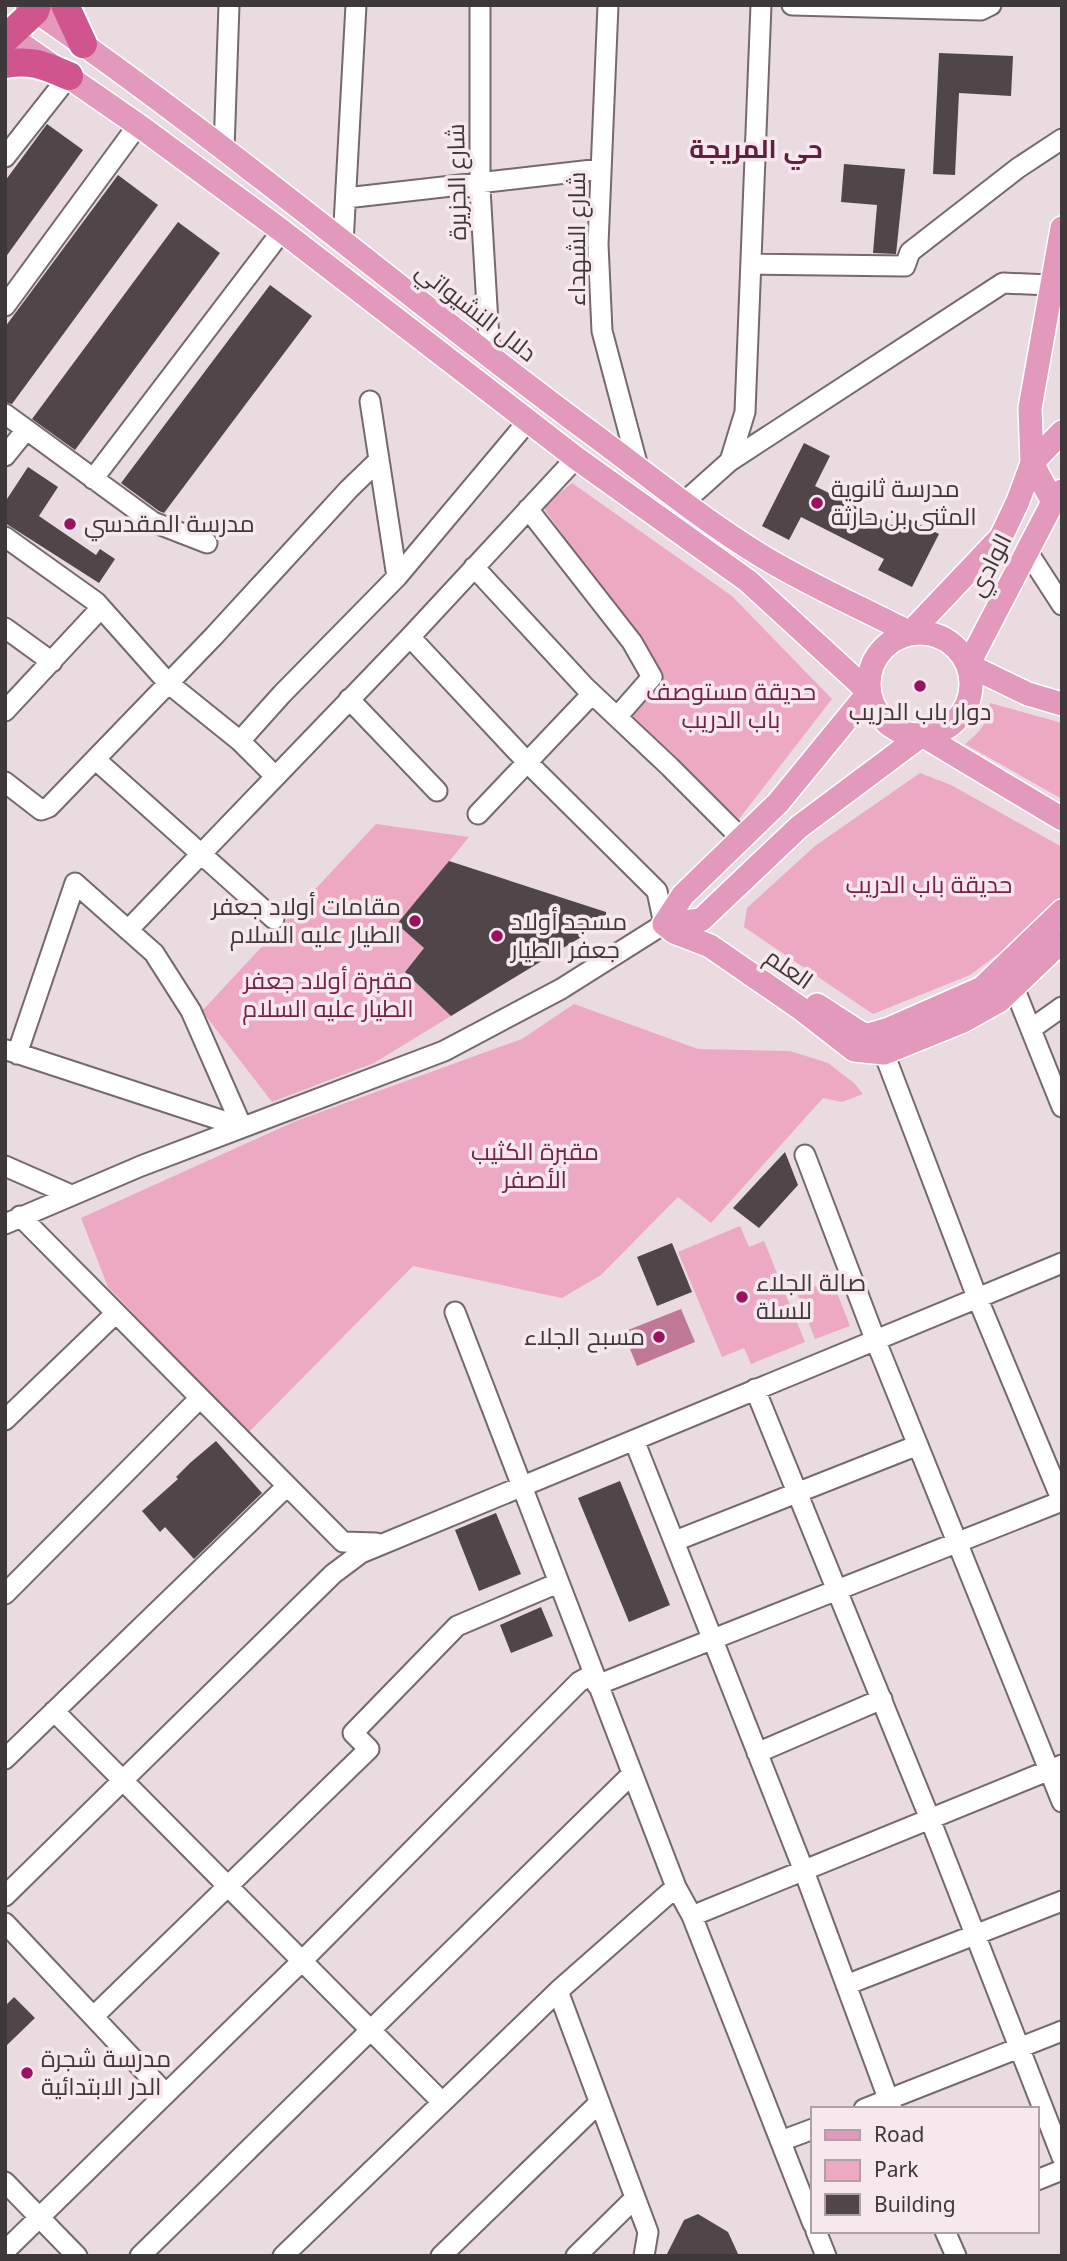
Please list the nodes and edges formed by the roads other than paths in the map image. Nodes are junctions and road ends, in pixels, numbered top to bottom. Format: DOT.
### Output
graph roads {
  1 [pos="65,5"];
  2 [pos="229,5"];
  3 [pos="356,5"];
  4 [pos="480,5"];
  5 [pos="608,5"];
  6 [pos="761,5"];
  7 [pos="792,5"];
  8 [pos="991,5"];
  9 [pos="33,7"];
  10 [pos="917,7"];
  11 [pos="7,36"];
  12 [pos="83,44"];
  13 [pos="5,64"];
  14 [pos="69,76"];
  15 [pos="138,125"];
  16 [pos="1062,139"];
  17 [pos="224,150"];
  18 [pos="5,157"];
  19 [pos="601,169"];
  20 [pos="480,181"];
  21 [pos="346,198"];
  22 [pos="1062,228"];
  23 [pos="282,231"];
  24 [pos="343,243"];
  25 [pos="751,264"];
  26 [pos="1056,288"];
  27 [pos="5,306"];
  28 [pos="489,357"];
  29 [pos="370,401"];
  30 [pos="5,414"];
  31 [pos="528,421"];
  32 [pos="26,430"];
  33 [pos="1062,432"];
  34 [pos="5,456"];
  35 [pos="576,458"];
  36 [pos="379,460"];
  37 [pos="730,461"];
  38 [pos="1032,463"];
  39 [pos="638,467"];
  40 [pos="93,479"];
  41 [pos="1057,496"];
  42 [pos="683,503"];
  43 [pos="528,509"];
  44 [pos="5,537"];
  45 [pos="207,543"];
  46 [pos="1027,551"];
  47 [pos="474,567"];
  48 [pos="397,577"];
  49 [pos="1062,605"];
  50 [pos="101,608"];
  51 [pos="5,628"];
  52 [pos="910,633"];
  53 [pos="410,637"];
  54 [pos="52,662"];
  55 [pos="968,665"];
  56 [pos="168,684"];
  57 [pos="869,692"];
  58 [pos="592,694"];
  59 [pos="349,699"];
  60 [pos="1062,705"];
  61 [pos="5,711"];
  62 [pos="617,717"];
  63 [pos="922,735"];
  64 [pos="240,741"];
  65 [pos="96,760"];
  66 [pos="527,762"];
  67 [pos="275,776"];
  68 [pos="5,782"];
  69 [pos="438,791"];
  70 [pos="478,814"];
  71 [pos="1062,820"];
  72 [pos="741,838"];
  73 [pos="200,854"];
  74 [pos="683,895"];
  75 [pos="1062,911"];
  76 [pos="274,919"];
  77 [pos="701,920"];
  78 [pos="664,924"];
  79 [pos="128,930"];
  80 [pos="1062,941"];
  81 [pos="1013,985"];
  82 [pos="1062,1007"];
  83 [pos="1031,1030"];
  84 [pos="865,1036"];
  85 [pos="11,1052"];
  86 [pos="884,1053"];
  87 [pos="1062,1107"];
  88 [pos="242,1127"];
  89 [pos="805,1155"];
  90 [pos="5,1166"];
  91 [pos="71,1195"];
  92 [pos="13,1220"];
  93 [pos="1062,1262"];
  94 [pos="976,1297"];
  95 [pos="455,1312"];
  96 [pos="116,1313"];
  97 [pos="875,1339"];
  98 [pos="755,1390"];
  99 [pos="200,1398"];
  100 [pos="5,1420"];
  101 [pos="634,1440"];
  102 [pos="918,1445"];
  103 [pos="287,1486"];
  104 [pos="522,1487"];
  105 [pos="797,1492"];
  106 [pos="1062,1501"];
  107 [pos="675,1541"];
  108 [pos="385,1543"];
  109 [pos="957,1543"];
  110 [pos="558,1583"];
  111 [pos="837,1590"];
  112 [pos="5,1594"];
  113 [pos="712,1640"];
  114 [pos="595,1679"];
  115 [pos="882,1699"];
  116 [pos="54,1712"];
  117 [pos="757,1752"];
  118 [pos="5,1759"];
  119 [pos="1056,1768"];
  120 [pos="632,1774"];
  121 [pos="123,1781"];
  122 [pos="1062,1802"];
  123 [pos="930,1819"];
  124 [pos="804,1871"];
  125 [pos="228,1886"];
  126 [pos="676,1886"];
  127 [pos="5,1896"];
  128 [pos="1062,1901"];
  129 [pos="692,1916"];
  130 [pos="5,1923"];
  131 [pos="975,1935"];
  132 [pos="303,1960"];
  133 [pos="846,1985"];
  134 [pos="558,1991"];
  135 [pos="94,2016"];
  136 [pos="370,2029"];
  137 [pos="1062,2031"];
  138 [pos="1018,2048"];
  139 [pos="166,2094"];
  140 [pos="442,2102"];
  141 [pos="599,2103"];
  142 [pos="890,2104"];
  143 [pos="811,2130"];
  144 [pos="780,2141"];
  145 [pos="1062,2157"];
  146 [pos="1062,2170"];
  147 [pos="1039,2179"];
  148 [pos="5,2182"];
  149 [pos="634,2199"];
  150 [pos="40,2217"];
  151 [pos="811,2219"];
  152 [pos="817,2233"];
  153 [pos="946,2233"];
  154 [pos="5,2251"];
  155 [pos="78,2256"];
  156 [pos="140,2256"];
  157 [pos="283,2256"];
  158 [pos="441,2256"];
  159 [pos="576,2256"];
  160 [pos="644,2256"];
  161 [pos="826,2256"];
  162 [pos="956,2256"];
  1 -- 12 [label="highway"];
  2 -- 17 [label="street"];
  3 -- 21 [label="street"];
  4 -- 20 [label="street, شارع الجزيرة"];
  5 -- 19 [label="street, شارع الشهداء"];
  6 -- 25 [label="street"];
  7 -- 10 [label="street"];
  8 -- 10 [label="street"];
  9 -- 11 [label="highway"];
  9 -- 12 [label="main road, دلال النشيواتي"];
  11 -- 14 [label="main road"];
  12 -- 17 [label="main road, دلال النشيواتي"];
  13 -- 14 [label="highway"];
  14 -- 15 [label="main road"];
  14 -- 18 [label="street"];
  15 -- 23 [label="main road"];
  15 -- 27 [label="street"];
  16 -- 25 [label="street"];
  17 -- 24 [label="main road, دلال النشيواتي"];
  19 -- 20 [label="street"];
  19 -- 39 [label="street, شارع الشهداء"];
  20 -- 21 [label="street"];
  20 -- 28 [label="street, شارع الجزيرة"];
  21 -- 24 [label="street"];
  22 -- 26 [label="main road"];
  23 -- 31 [label="main road"];
  23 -- 40 [label="street"];
  24 -- 28 [label="main road, دلال النشيواتي"];
  25 -- 37 [label="street"];
  26 -- 37 [label="street"];
  26 -- 38 [label="main road"];
  28 -- 39 [label="main road, دلال النشيواتي"];
  29 -- 36 [label="street"];
  30 -- 32 [label="street"];
  31 -- 35 [label="main road"];
  31 -- 48 [label="street"];
  32 -- 34 [label="street"];
  32 -- 40 [label="street"];
  33 -- 38 [label="main road"];
  35 -- 43 [label="street"];
  35 -- 57 [label="main road"];
  36 -- 48 [label="street"];
  36 -- 56 [label="street"];
  37 -- 42 [label="street"];
  38 -- 41 [label="main road"];
  38 -- 52 [label="main road"];
  39 -- 42 [label="main road, دلال النشيواتي"];
  40 -- 45 [label="street"];
  41 -- 46 [label="main road, الوادي"];
  42 -- 52 [label="main road, دلال النشيواتي"];
  43 -- 47 [label="street"];
  43 -- 62 [label="street"];
  44 -- 50 [label="street"];
  46 -- 49 [label="street"];
  46 -- 55 [label="main road, الوادي"];
  47 -- 53 [label="street"];
  47 -- 58 [label="street"];
  48 -- 64 [label="street"];
  50 -- 54 [label="street"];
  50 -- 56 [label="street"];
  51 -- 54 [label="street"];
  52 -- 55 [label="main road"];
  52 -- 57 [label="main road"];
  53 -- 59 [label="street"];
  53 -- 66 [label="street"];
  54 -- 61 [label="street"];
  55 -- 60 [label="main road"];
  55 -- 63 [label="main road"];
  56 -- 64 [label="street"];
  56 -- 65 [label="street"];
  57 -- 63 [label="main road"];
  57 -- 72 [label="main road"];
  58 -- 62 [label="street"];
  58 -- 66 [label="street"];
  59 -- 67 [label="street"];
  59 -- 69 [label="street"];
  62 -- 72 [label="street"];
  63 -- 71 [label="main road"];
  63 -- 77 [label="main road"];
  64 -- 67 [label="street"];
  65 -- 68 [label="street"];
  65 -- 73 [label="street"];
  66 -- 70 [label="street"];
  66 -- 78 [label="street"];
  67 -- 73 [label="street"];
  72 -- 74 [label="main road"];
  73 -- 76 [label="street"];
  73 -- 79 [label="street"];
  74 -- 77 [label="main road, العلم"];
  74 -- 78 [label="main road"];
  75 -- 84 [label="main road"];
  77 -- 78 [label="main road"];
  77 -- 84 [label="main road, العلم"];
  78 -- 86 [label="main road, العلم"];
  78 -- 88 [label="street"];
  79 -- 85 [label="street"];
  79 -- 88 [label="street"];
  80 -- 81 [label="main road"];
  81 -- 83 [label="street"];
  81 -- 86 [label="main road"];
  82 -- 83 [label="street"];
  83 -- 87 [label="street"];
  84 -- 86 [label="main road, العلم"];
  85 -- 88 [label="street"];
  86 -- 94 [label="street"];
  88 -- 91 [label="street"];
  89 -- 97 [label="street"];
  90 -- 91 [label="street"];
  91 -- 92 [label="street"];
  92 -- 96 [label="street"];
  93 -- 94 [label="street"];
  94 -- 97 [label="street"];
  94 -- 106 [label="street"];
  95 -- 104 [label="street"];
  96 -- 99 [label="street"];
  96 -- 100 [label="street"];
  97 -- 98 [label="street"];
  97 -- 102 [label="street"];
  98 -- 101 [label="street"];
  98 -- 105 [label="street"];
  99 -- 103 [label="street"];
  99 -- 112 [label="street"];
  101 -- 104 [label="street"];
  101 -- 107 [label="street"];
  102 -- 105 [label="street"];
  102 -- 109 [label="street"];
  103 -- 108 [label="street"];
  103 -- 116 [label="street"];
  104 -- 108 [label="street"];
  104 -- 110 [label="street"];
  105 -- 107 [label="street"];
  105 -- 111 [label="street"];
  106 -- 109 [label="street"];
  107 -- 113 [label="street"];
  108 -- 121 [label="street"];
  109 -- 111 [label="street"];
  109 -- 119 [label="street"];
  110 -- 114 [label="street"];
  110 -- 125 [label="street"];
  111 -- 113 [label="street"];
  111 -- 115 [label="street"];
  113 -- 114 [label="street"];
  113 -- 117 [label="street"];
  114 -- 120 [label="street"];
  114 -- 132 [label="street"];
  115 -- 117 [label="street"];
  115 -- 123 [label="street"];
  116 -- 118 [label="street"];
  116 -- 121 [label="street"];
  117 -- 124 [label="street"];
  119 -- 122 [label="street"];
  119 -- 123 [label="street"];
  120 -- 126 [label="street"];
  120 -- 136 [label="street"];
  121 -- 125 [label="street"];
  121 -- 127 [label="street"];
  123 -- 124 [label="street"];
  123 -- 131 [label="street"];
  124 -- 129 [label="street"];
  124 -- 133 [label="street"];
  125 -- 132 [label="street"];
  125 -- 135 [label="street"];
  126 -- 129 [label="street"];
  126 -- 134 [label="street"];
  128 -- 131 [label="street"];
  129 -- 144 [label="street"];
  130 -- 135 [label="street"];
  131 -- 133 [label="street"];
  131 -- 138 [label="street"];
  132 -- 136 [label="street"];
  132 -- 139 [label="street"];
  133 -- 142 [label="street"];
  134 -- 140 [label="street"];
  134 -- 141 [label="street"];
  135 -- 139 [label="street"];
  136 -- 140 [label="street"];
  136 -- 156 [label="street"];
  137 -- 138 [label="street"];
  138 -- 142 [label="street"];
  138 -- 145 [label="street"];
  139 -- 150 [label="street"];
  140 -- 157 [label="street"];
  141 -- 149 [label="street"];
  141 -- 158 [label="street"];
  143 -- 144 [label="street"];
  144 -- 151 [label="street"];
  146 -- 147 [label="street"];
  148 -- 150 [label="street"];
  149 -- 159 [label="street"];
  149 -- 160 [label="street"];
  150 -- 154 [label="street"];
  150 -- 155 [label="street"];
  152 -- 161 [label="street"];
  153 -- 162 [label="street"];
}
